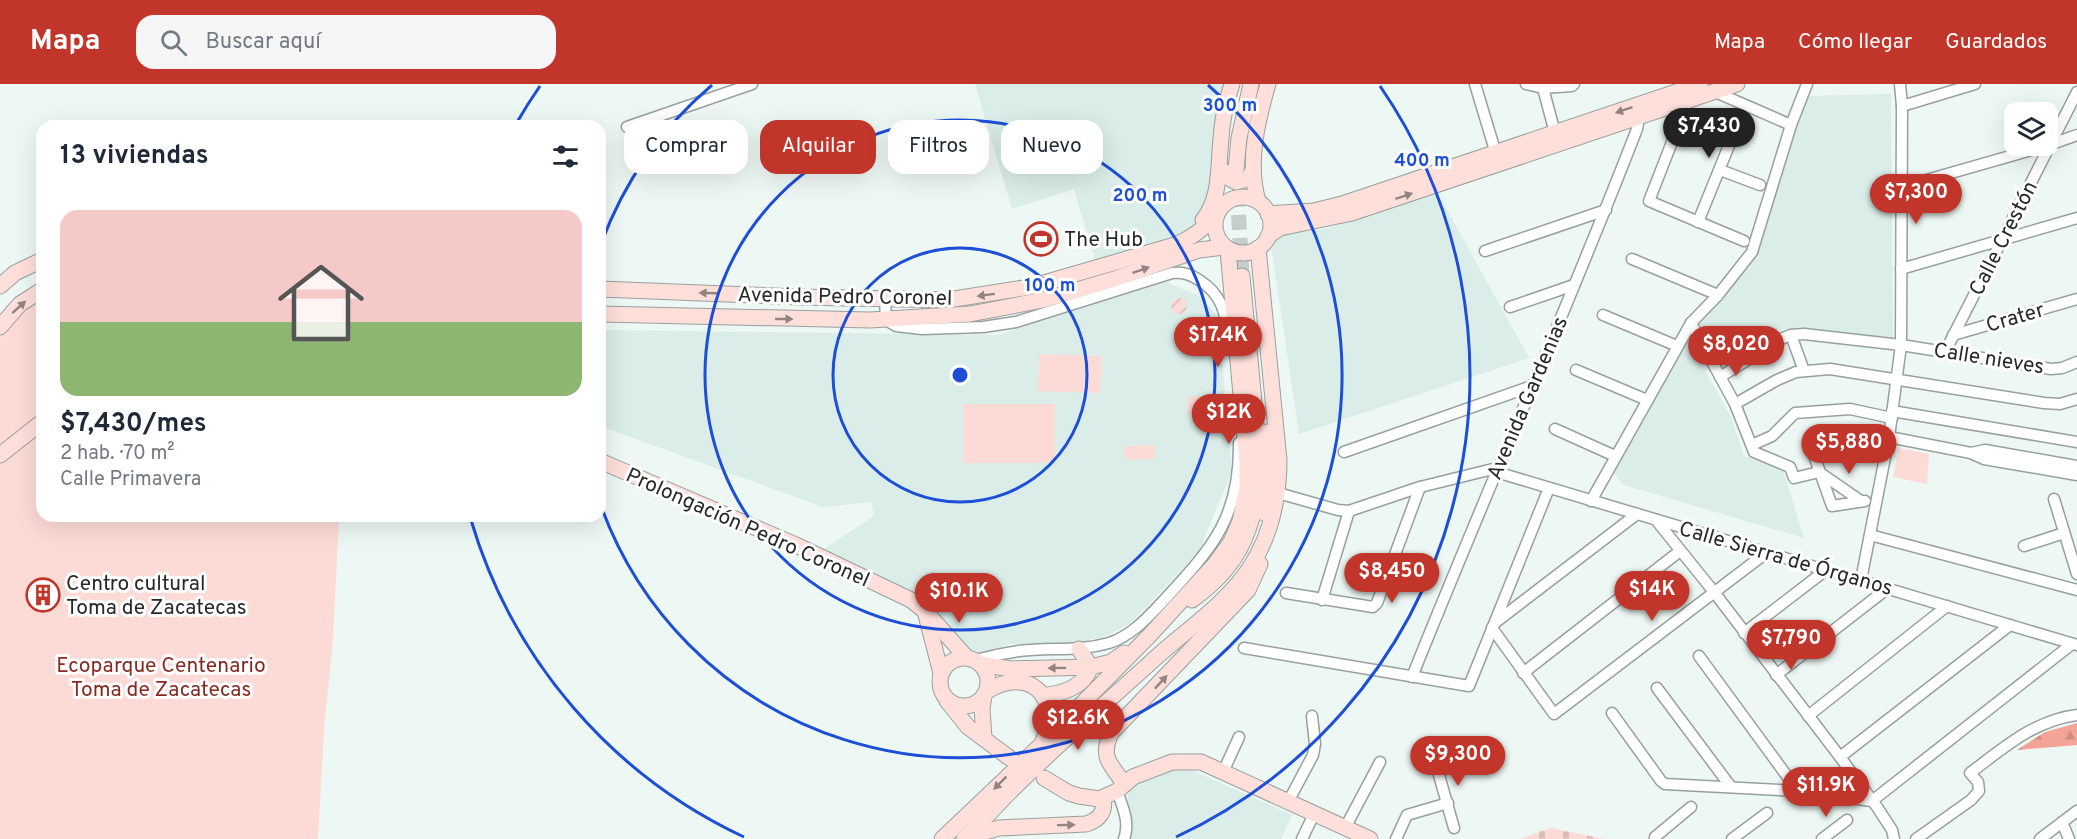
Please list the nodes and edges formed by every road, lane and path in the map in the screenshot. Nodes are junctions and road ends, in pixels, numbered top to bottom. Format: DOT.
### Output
graph roads {
  1 [pos="752,84"];
  2 [pos="1232,84"];
  3 [pos="1237,84"];
  4 [pos="1251,84"];
  5 [pos="1260,84"];
  6 [pos="1268,84"];
  7 [pos="1474,84"];
  8 [pos="1527,84"];
  9 [pos="1574,84"];
  10 [pos="1700,84"];
  11 [pos="1737,84"];
  12 [pos="1807,84"];
  13 [pos="1900,84"];
  14 [pos="1975,84"];
  15 [pos="1543,88"];
  16 [pos="1711,88"];
  17 [pos="2077,92"];
  18 [pos="1688,101"];
  19 [pos="1745,106"];
  20 [pos="1902,106"];
  21 [pos="1639,118"];
  22 [pos="647,120"];
  23 [pos="1791,125"];
  24 [pos="2058,129"];
  25 [pos="1555,133"];
  26 [pos="2077,135"];
  27 [pos="2058,142"];
  28 [pos="2013,156"];
  29 [pos="2044,156"];
  30 [pos="1498,158"];
  31 [pos="1239,170"];
  32 [pos="1720,170"];
  33 [pos="1760,185"];
  34 [pos="1902,187"];
  35 [pos="1258,201"];
  36 [pos="1606,210"];
  37 [pos="1219,211"];
  38 [pos="1268,214"];
  39 [pos="2077,218"];
  40 [pos="1698,222"];
  41 [pos="1268,236"];
  42 [pos="1744,241"];
  43 [pos="2002,241"];
  44 [pos="1258,248"];
  45 [pos="1226,249"];
  46 [pos="1485,251"];
  47 [pos="1632,259"];
  48 [pos="36,263"];
  49 [pos="1100,267"];
  50 [pos="1901,270"];
  51 [pos="1078,274"];
  52 [pos="1246,279"];
  53 [pos="1574,285"];
  54 [pos="0,286"];
  55 [pos="606,289"];
  56 [pos="36,294"];
  57 [pos="1718,295"];
  58 [pos="2077,299"];
  59 [pos="885,300"];
  60 [pos="1043,300"];
  61 [pos="1510,307"];
  62 [pos="606,314"];
  63 [pos="1603,315"];
  64 [pos="886,320"];
  65 [pos="1691,323"];
  66 [pos="0,327"];
  67 [pos="1791,335"];
  68 [pos="1953,335"];
  69 [pos="1901,345"];
  70 [pos="1677,346"];
  71 [pos="1945,352"];
  72 [pos="2077,362"];
  73 [pos="1576,370"];
  74 [pos="1804,371"];
  75 [pos="1720,377"];
  76 [pos="1897,379"];
  77 [pos="1532,386"];
  78 [pos="2077,399"];
  79 [pos="1647,400"];
  80 [pos="1735,404"];
  81 [pos="1892,415"];
  82 [pos="36,427"];
  83 [pos="1555,429"];
  84 [pos="1889,437"];
  85 [pos="2077,442"];
  86 [pos="1810,444"];
  87 [pos="1752,445"];
  88 [pos="1344,452"];
  89 [pos="0,455"];
  90 [pos="1615,456"];
  91 [pos="606,464"];
  92 [pos="2077,466"];
  93 [pos="2057,467"];
  94 [pos="1497,468"];
  95 [pos="1820,472"];
  96 [pos="2077,475"];
  97 [pos="1420,487"];
  98 [pos="1550,488"];
  99 [pos="1278,493"];
  100 [pos="1877,498"];
  101 [pos="2054,499"];
  102 [pos="1591,501"];
  103 [pos="1861,501"];
  104 [pos="1349,511"];
  105 [pos="1637,514"];
  106 [pos="1656,520"];
  107 [pos="1272,521"];
  108 [pos="2064,533"];
  109 [pos="1870,535"];
  110 [pos="2024,546"];
  111 [pos="2074,550"];
  112 [pos="1680,551"];
  113 [pos="1766,553"];
  114 [pos="1826,570"];
  115 [pos="2077,574"];
  116 [pos="1861,580"];
  117 [pos="1888,588"];
  118 [pos="2077,590"];
  119 [pos="1714,592"];
  120 [pos="1286,593"];
  121 [pos="1322,600"];
  122 [pos="1947,606"];
  123 [pos="926,612"];
  124 [pos="1494,625"];
  125 [pos="2010,625"];
  126 [pos="1744,633"];
  127 [pos="1149,636"];
  128 [pos="1173,641"];
  129 [pos="2075,645"];
  130 [pos="1244,648"];
  131 [pos="1079,650"];
  132 [pos="1699,656"];
  133 [pos="974,660"];
  134 [pos="1091,667"];
  135 [pos="941,673"];
  136 [pos="1523,673"];
  137 [pos="1776,675"];
  138 [pos="1412,677"];
  139 [pos="1657,688"];
  140 [pos="986,693"];
  141 [pos="1043,696"];
  142 [pos="945,699"];
  143 [pos="1612,712"];
  144 [pos="2077,715"];
  145 [pos="1312,716"];
  146 [pos="1808,716"];
  147 [pos="1239,737"];
  148 [pos="984,738"];
  149 [pos="1042,744"];
  150 [pos="1433,754"];
  151 [pos="1840,757"];
  152 [pos="1486,758"];
  153 [pos="1011,759"];
  154 [pos="1380,762"];
  155 [pos="1438,771"];
  156 [pos="1222,772"];
  157 [pos="1116,777"];
  158 [pos="1044,778"];
  159 [pos="1731,787"];
  160 [pos="1798,792"];
  161 [pos="1103,798"];
  162 [pos="1872,801"];
  163 [pos="1288,802"];
  164 [pos="1448,803"];
  165 [pos="1691,807"];
  166 [pos="2077,811"];
  167 [pos="1767,813"];
  168 [pos="1314,814"];
  169 [pos="1847,820"];
  170 [pos="2062,822"];
  171 [pos="1345,828"];
  172 [pos="1454,828"];
  173 [pos="965,838"];
  174 [pos="1655,838"];
  175 [pos="942,839"];
  176 [pos="1124,839"];
  177 [pos="1302,839"];
  178 [pos="1370,839"];
  179 [pos="1396,839"];
  180 [pos="1732,839"];
  181 [pos="1822,839"];
  182 [pos="1894,839"];
  183 [pos="1916,839"];
  184 [pos="2040,839"];
  185 [pos="2069,839"];
  1 -- 22 [label="street"];
  2 -- 49 [label="main road"];
  3 -- 31 [label="main road"];
  4 -- 31 [label="main road"];
  5 -- 31 [label="main road"];
  6 -- 31 [label="main road"];
  7 -- 30 [label="street"];
  8 -- 15 [label="street"];
  9 -- 15 [label="street"];
  10 -- 25 [label="main road, one-way"];
  11 -- 16 [label="main road"];
  12 -- 23 [label="street"];
  13 -- 20 [label="street"];
  14 -- 20 [label="street"];
  15 -- 25 [label="street"];
  16 -- 18 [label="main road"];
  16 -- 19 [label="street"];
  17 -- 24 [label="street, Calle Crestón"];
  18 -- 21 [label="main road"];
  18 -- 40 [label="street"];
  19 -- 23 [label="street"];
  19 -- 32 [label="street"];
  20 -- 34 [label="street"];
  21 -- 30 [label="main road"];
  21 -- 36 [label="street, Avenida Gardenias"];
  23 -- 57 [label="street"];
  25 -- 30 [label="main road"];
  26 -- 27 [label="street"];
  28 -- 34 [label="street"];
  29 -- 43 [label="street, Calle Crestón"];
  30 -- 38 [label="main road"];
  41 -- 30 [label="main road, one-way"];
  31 -- 35 [label="main road"];
  31 -- 37 [label="main road"];
  32 -- 33 [label="street"];
  32 -- 40 [label="street"];
  34 -- 50 [label="street"];
  35 -- 37 [label="main road"];
  35 -- 38 [label="main road"];
  36 -- 46 [label="street"];
  36 -- 53 [label="street, Avenida Gardenias"];
  37 -- 45 [label="main road"];
  37 -- 49 [label="main road, Avenida Pedro Coronel"];
  38 -- 41 [label="main road"];
  39 -- 43 [label="street"];
  40 -- 42 [label="street"];
  41 -- 44 [label="main road"];
  43 -- 50 [label="street"];
  43 -- 68 [label="street, Calle Crestón"];
  44 -- 45 [label="main road"];
  44 -- 52 [label="main road"];
  45 -- 52 [label="main road"];
  60 -- 45 [label="main road, Avenida Pedro Coronel, one-way"];
  47 -- 57 [label="street"];
  48 -- 54 [label="main road"];
  49 -- 51 [label="main road, Avenida Pedro Coronel"];
  50 -- 69 [label="street"];
  51 -- 59 [label="main road, Avenida Pedro Coronel, one-way"];
  51 -- 60 [label="main road"];
  52 -- 99 [label="main road"];
  52 -- 127 [label="main road"];
  52 -- 128 [label="main road"];
  53 -- 61 [label="street"];
  53 -- 77 [label="street, Avenida Gardenias"];
  59 -- 55 [label="main road, Avenida Pedro Coronel, one-way"];
  66 -- 56 [label="main road, one-way"];
  57 -- 65 [label="street"];
  58 -- 68 [label="street, Crater"];
  59 -- 64 [label="street"];
  60 -- 64 [label="main road, Avenida Pedro Coronel"];
  62 -- 64 [label="main road, Avenida Pedro Coronel, one-way"];
  63 -- 70 [label="street"];
  64 -- 131 [label="street"];
  65 -- 70 [label="street"];
  65 -- 75 [label="street"];
  67 -- 69 [label="street, Calle nieves"];
  67 -- 74 [label="street"];
  67 -- 75 [label="street"];
  68 -- 71 [label="street, Calle Crestón"];
  69 -- 71 [label="street, Calle nieves"];
  69 -- 76 [label="street"];
  70 -- 79 [label="street"];
  71 -- 72 [label="street, Calle nieves"];
  73 -- 79 [label="street"];
  74 -- 76 [label="street"];
  74 -- 80 [label="street"];
  75 -- 80 [label="street"];
  76 -- 78 [label="street"];
  76 -- 81 [label="street"];
  77 -- 88 [label="street"];
  77 -- 94 [label="street, Avenida Gardenias"];
  79 -- 90 [label="street"];
  80 -- 87 [label="street"];
  81 -- 84 [label="street"];
  81 -- 85 [label="street"];
  81 -- 87 [label="street"];
  82 -- 89 [label="main road"];
  83 -- 90 [label="street"];
  84 -- 93 [label="street"];
  84 -- 100 [label="street"];
  86 -- 95 [label="street"];
  87 -- 95 [label="street"];
  90 -- 102 [label="street"];
  91 -- 123 [label="main road, Prolongación Pedro Coronel"];
  92 -- 93 [label="street"];
  93 -- 96 [label="street"];
  94 -- 97 [label="street"];
  94 -- 98 [label="street, Calle Sierra de Órganos"];
  94 -- 138 [label="street, Avenida Gardenias"];
  95 -- 103 [label="street"];
  95 -- 103 [label="street"];
  97 -- 104 [label="street"];
  97 -- 121 [label="street"];
  98 -- 102 [label="street, Calle Sierra de Órganos"];
  98 -- 124 [label="street"];
  99 -- 104 [label="street"];
  99 -- 107 [label="main road"];
  100 -- 103 [label="street"];
  100 -- 109 [label="street"];
  101 -- 108 [label="street"];
  102 -- 105 [label="street, Calle Sierra de Órganos"];
  104 -- 121 [label="street"];
  105 -- 106 [label="street, Calle Sierra de Órganos"];
  105 -- 124 [label="street"];
  106 -- 112 [label="street"];
  106 -- 113 [label="street, Calle Sierra de Órganos"];
  107 -- 128 [label="main road"];
  157 -- 107 [label="main road, one-way"];
  108 -- 110 [label="street"];
  108 -- 111 [label="street"];
  109 -- 116 [label="street"];
  109 -- 118 [label="street"];
  111 -- 115 [label="street"];
  112 -- 119 [label="street"];
  112 -- 136 [label="street"];
  113 -- 114 [label="street, Calle Sierra de Órganos"];
  113 -- 119 [label="street"];
  114 -- 116 [label="street, Calle Sierra de Órganos"];
  114 -- 126 [label="street"];
  116 -- 117 [label="street, Calle Sierra de Órganos"];
  117 -- 122 [label="street, Calle Sierra de Órganos"];
  117 -- 137 [label="street"];
  119 -- 126 [label="street"];
  119 -- 136 [label="street"];
  120 -- 121 [label="street"];
  122 -- 125 [label="street, Calle Sierra de Órganos"];
  122 -- 146 [label="street"];
  123 -- 133 [label="main road, Prolongación Pedro Coronel"];
  123 -- 135 [label="main road"];
  124 -- 136 [label="street"];
  124 -- 138 [label="street"];
  125 -- 129 [label="street, Calle Sierra de Órganos"];
  125 -- 151 [label="street"];
  126 -- 137 [label="street"];
  127 -- 134 [label="main road"];
  127 -- 149 [label="main road"];
  128 -- 173 [label="main road"];
  129 -- 162 [label="street"];
  130 -- 138 [label="street"];
  131 -- 133 [label="street"];
  131 -- 134 [label="main road"];
  132 -- 160 [label="street"];
  134 -- 133 [label="main road, one-way"];
  133 -- 135 [label="main road"];
  133 -- 140 [label="main road"];
  134 -- 141 [label="main road"];
  135 -- 142 [label="main road"];
  137 -- 146 [label="street"];
  139 -- 159 [label="street"];
  140 -- 141 [label="main road"];
  140 -- 142 [label="main road"];
  140 -- 148 [label="main road"];
  141 -- 149 [label="main road"];
  142 -- 148 [label="main road"];
  143 -- 159 [label="street"];
  144 -- 183 [label="street"];
  145 -- 163 [label="street"];
  146 -- 151 [label="street"];
  147 -- 156 [label="street"];
  148 -- 153 [label="main road"];
  149 -- 175 [label="main road, one-way"];
  150 -- 155 [label="street"];
  151 -- 162 [label="street"];
  152 -- 155 [label="street"];
  154 -- 171 [label="street"];
  155 -- 164 [label="street"];
  156 -- 157 [label="main road"];
  156 -- 163 [label="main road"];
  157 -- 161 [label="main road"];
  157 -- 176 [label="street"];
  158 -- 161 [label="main road"];
  159 -- 160 [label="street"];
  160 -- 162 [label="street"];
  173 -- 161 [label="main road, one-way"];
  162 -- 182 [label="street"];
  163 -- 168 [label="main road"];
  164 -- 172 [label="street"];
  164 -- 179 [label="street"];
  165 -- 174 [label="street"];
  166 -- 170 [label="street"];
  167 -- 180 [label="street"];
  168 -- 171 [label="main road"];
  168 -- 177 [label="street"];
  169 -- 181 [label="street"];
  170 -- 184 [label="street"];
  170 -- 185 [label="street"];
  171 -- 178 [label="main road"];
}
